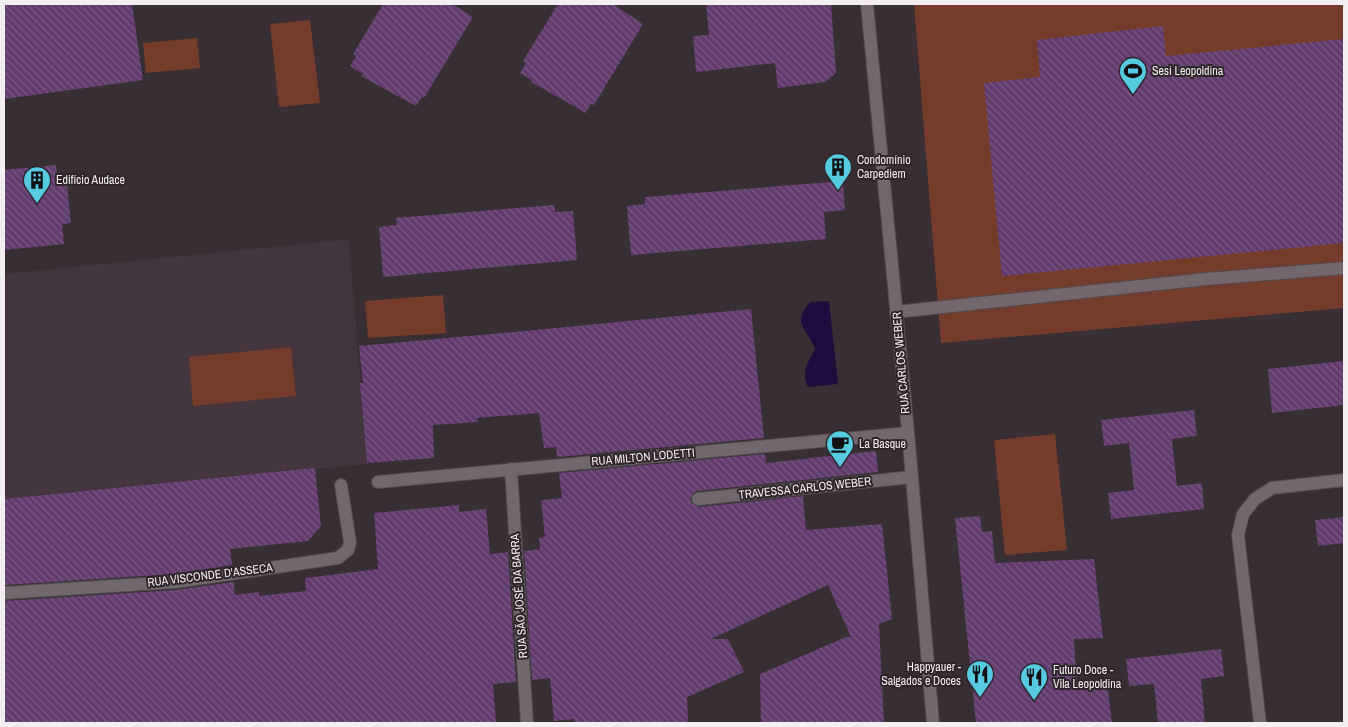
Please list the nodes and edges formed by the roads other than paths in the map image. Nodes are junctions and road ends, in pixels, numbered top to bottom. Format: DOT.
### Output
graph roads {
  1 [pos="866,4"];
  2 [pos="1344,268"];
  3 [pos="896,312"];
  4 [pos="908,433"];
  5 [pos="511,469"];
  6 [pos="912,476"];
  7 [pos="1344,480"];
  8 [pos="378,482"];
  9 [pos="341,485"];
  10 [pos="698,500"];
  11 [pos="4,593"];
  12 [pos="527,723"];
  13 [pos="933,723"];
  14 [pos="1260,723"];
  1 -- 3 [label="street, RUA CARLOS WEBER"];
  2 -- 3 [label="street"];
  3 -- 4 [label="street, RUA CARLOS WEBER"];
  4 -- 5 [label="street, RUA MILTON LODETTI"];
  4 -- 6 [label="street, RUA CARLOS WEBER"];
  5 -- 8 [label="street, RUA MILTON LODETTI"];
  5 -- 12 [label="street, RUA SÃO JOSÉ DA BARRA"];
  6 -- 10 [label="street, TRAVESSA CARLOS WEBER"];
  6 -- 13 [label="street, RUA CARLOS WEBER"];
  7 -- 14 [label="street"];
  9 -- 11 [label="street, RUA VISCONDE D'ASSECA"];
}
